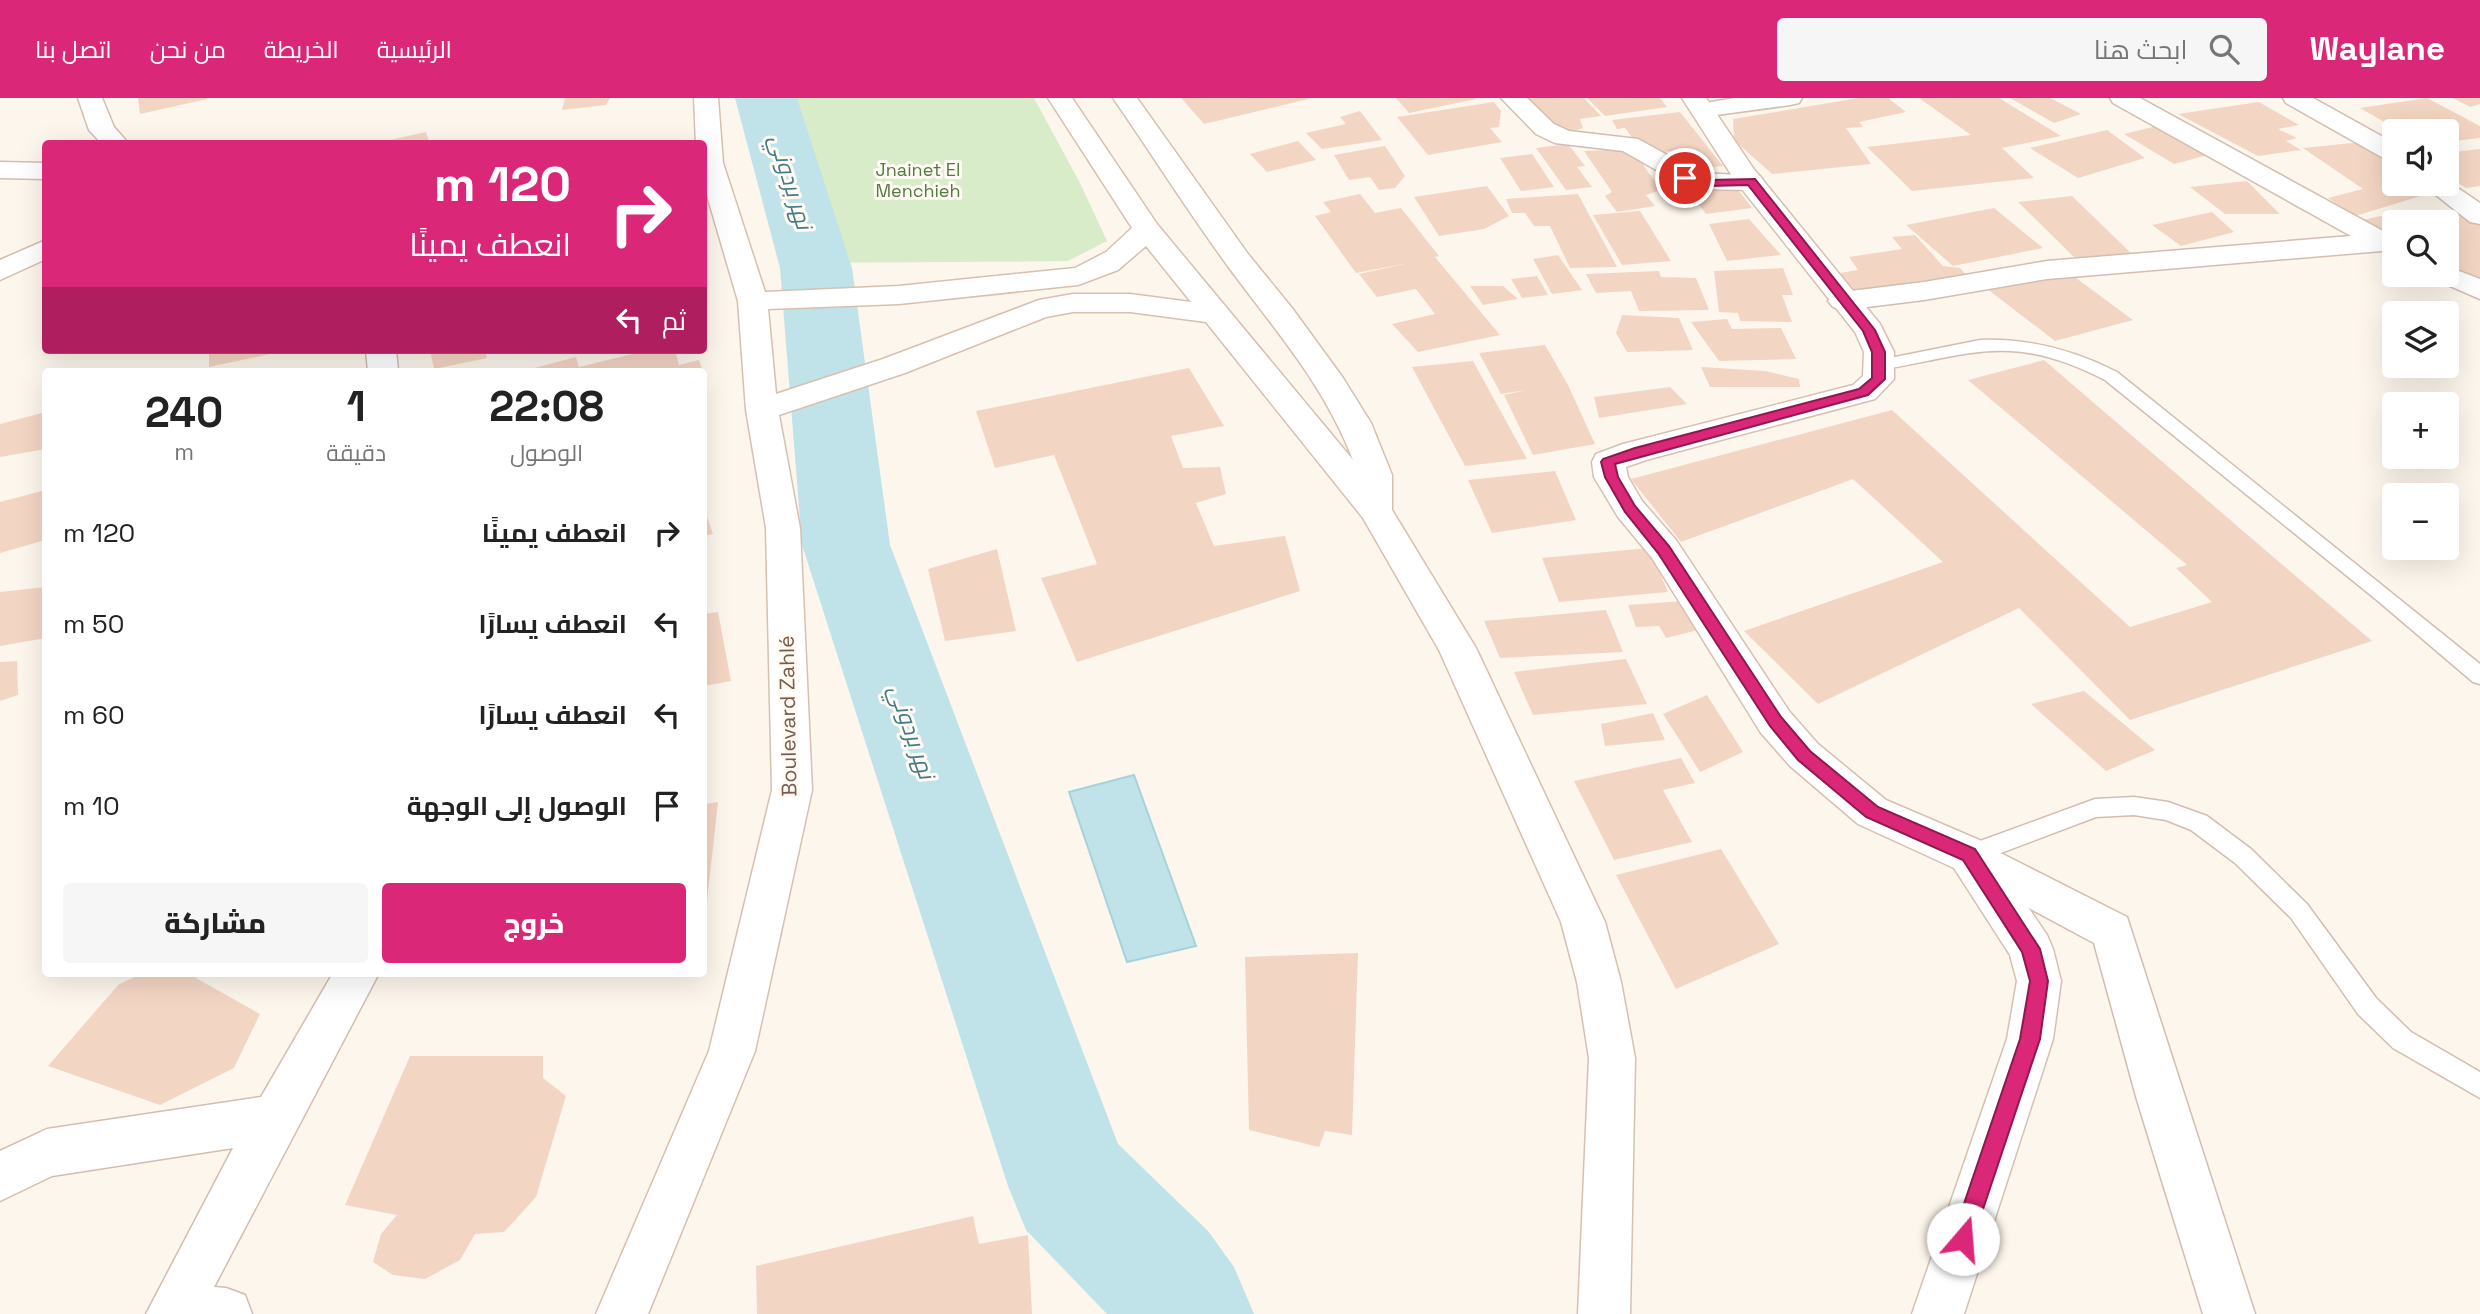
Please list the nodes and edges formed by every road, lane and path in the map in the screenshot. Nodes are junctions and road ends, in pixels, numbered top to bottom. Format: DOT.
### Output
graph roads {
  1 [pos="90,98"];
  2 [pos="706,98"];
  3 [pos="1060,98"];
  4 [pos="1125,98"];
  5 [pos="1513,98"];
  6 [pos="1790,98"];
  7 [pos="2122,98"];
  8 [pos="2295,98"];
  9 [pos="1698,104"];
  10 [pos="113,140"];
  11 [pos="2382,147"];
  12 [pos="0,170"];
  13 [pos="42,172"];
  14 [pos="1751,182"];
  15 [pos="2452,196"];
  16 [pos="2480,216"];
  17 [pos="1147,229"];
  18 [pos="2382,242"];
  19 [pos="2382,245"];
  20 [pos="42,250"];
  21 [pos="0,271"];
  22 [pos="2459,280"];
  23 [pos="2480,290"];
  24 [pos="906,294"];
  25 [pos="768,301"];
  26 [pos="1843,301"];
  27 [pos="1216,314"];
  28 [pos="936,350"];
  29 [pos="1880,365"];
  30 [pos="762,410"];
  31 [pos="1376,511"];
  32 [pos="2480,676"];
  33 [pos="1969,855"];
  34 [pos="356,977"];
  35 [pos="2480,1086"];
  36 [pos="275,1118"];
  37 [pos="0,1177"];
  38 [pos="173,1312"];
  39 [pos="226,1314"];
  40 [pos="622,1314"];
  41 [pos="1604,1314"];
  42 [pos="1938,1314"];
  43 [pos="2228,1314"];
  1 -- 10 [label="street"];
  2 -- 25 [label="street, Boulevard Zahlé"];
  3 -- 17 [label="street"];
  4 -- 31 [label="street"];
  5 -- 14 [label="street"];
  6 -- 9 [label="street"];
  7 -- 18 [label="street"];
  8 -- 11 [label="street"];
  9 -- 14 [label="street"];
  12 -- 13 [label="street"];
  14 -- 26 [label="street"];
  15 -- 16 [label="street"];
  17 -- 24 [label="street"];
  17 -- 27 [label="street"];
  19 -- 26 [label="street"];
  20 -- 21 [label="street"];
  22 -- 23 [label="street"];
  24 -- 25 [label="street"];
  24 -- 28 [label="street"];
  25 -- 30 [label="street, Boulevard Zahlé"];
  26 -- 29 [label="street"];
  27 -- 28 [label="street"];
  27 -- 31 [label="street"];
  28 -- 30 [label="street"];
  29 -- 32 [label="lane"];
  29 -- 33 [label="street"];
  30 -- 40 [label="street, Boulevard Zahlé"];
  31 -- 41 [label="street"];
  33 -- 35 [label="lane"];
  33 -- 42 [label="street"];
  33 -- 43 [label="street"];
  34 -- 36 [label="street"];
  36 -- 37 [label="street"];
  36 -- 38 [label="street"];
  38 -- 39 [label="street"];
}
